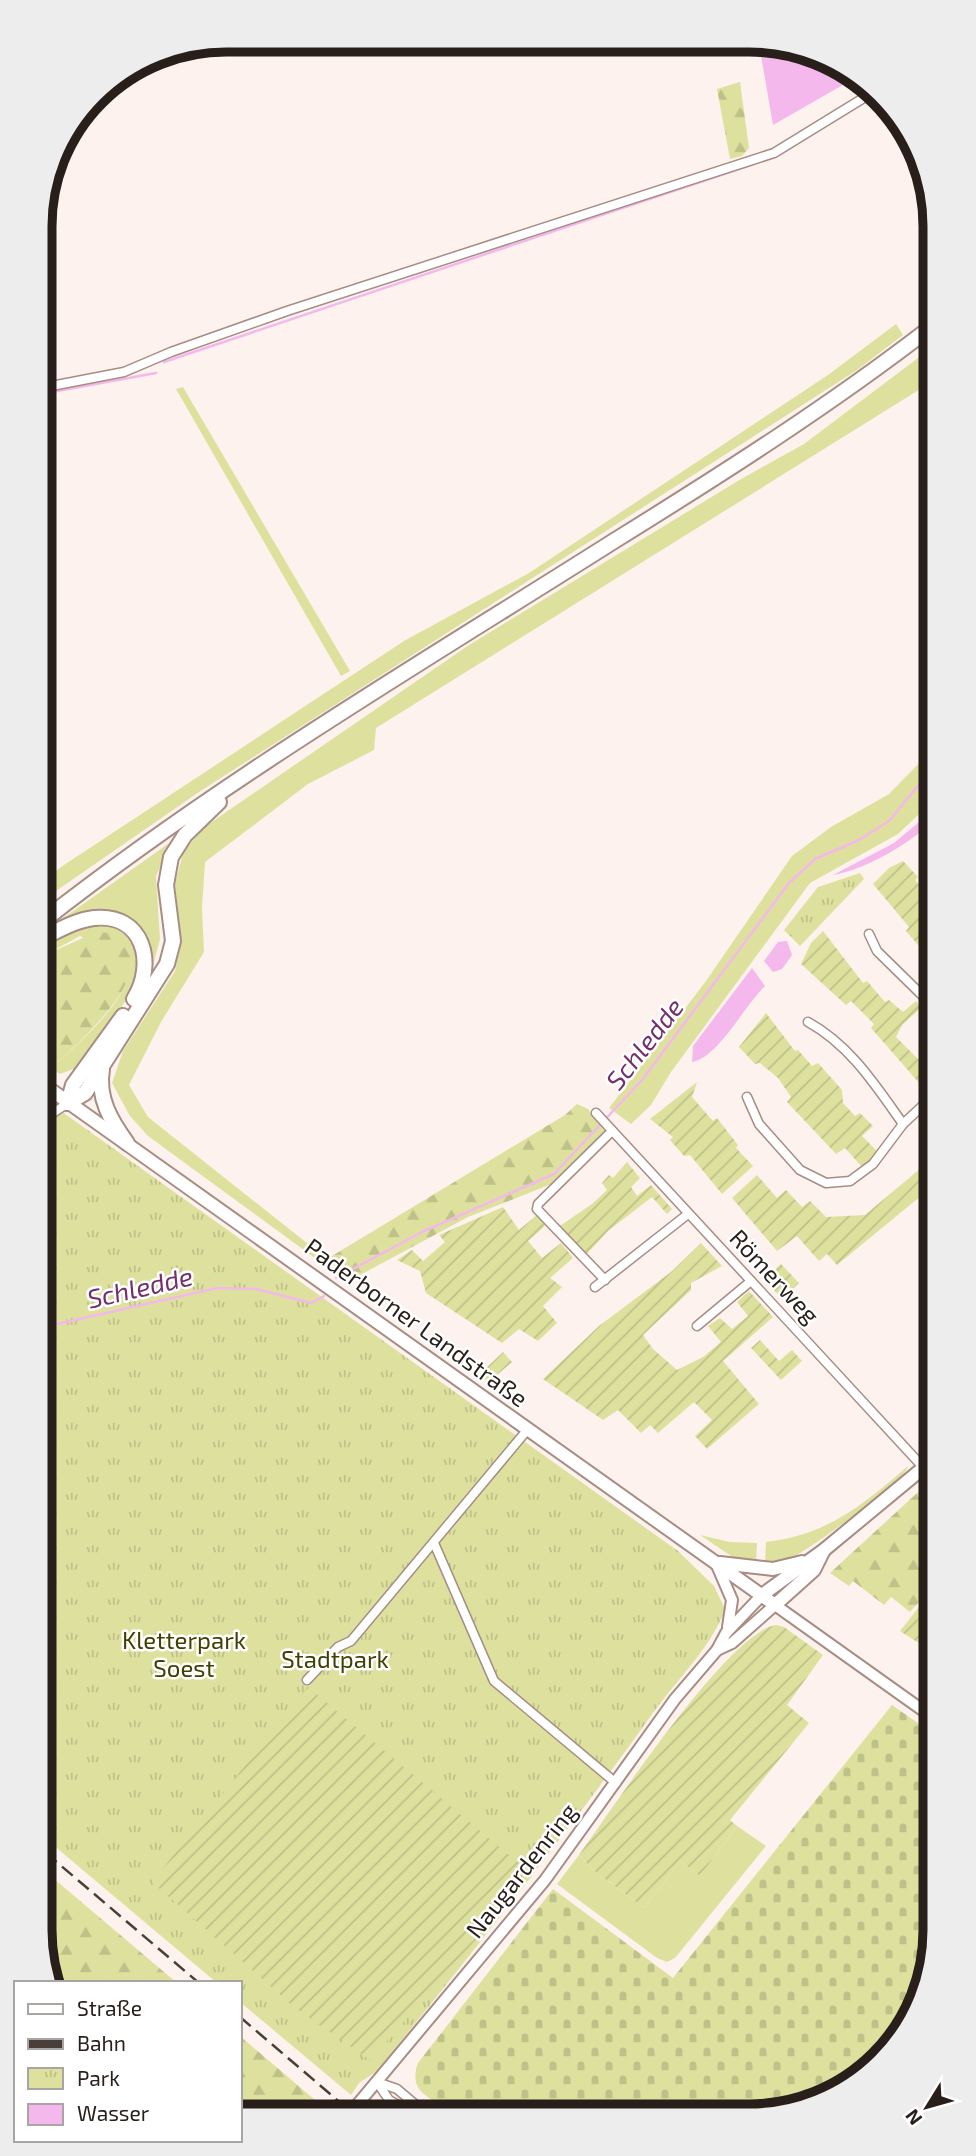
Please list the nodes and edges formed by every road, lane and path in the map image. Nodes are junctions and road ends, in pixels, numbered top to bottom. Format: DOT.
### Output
graph roads {
  1 [pos="865,97"];
  2 [pos="923,333"];
  3 [pos="53,385"];
  4 [pos="224,792"];
  5 [pos="53,914"];
  6 [pos="869,933"];
  7 [pos="53,935"];
  8 [pos="923,997"];
  9 [pos="808,1022"];
  10 [pos="102,1067"];
  11 [pos="52,1091"];
  12 [pos="747,1097"];
  13 [pos="68,1102"];
  14 [pos="923,1105"];
  15 [pos="52,1113"];
  16 [pos="596,1113"];
  17 [pos="903,1124"];
  18 [pos="612,1131"];
  19 [pos="127,1143"];
  20 [pos="688,1214"];
  21 [pos="605,1280"];
  22 [pos="751,1281"];
  23 [pos="595,1287"];
  24 [pos="697,1326"];
  25 [pos="528,1429"];
  26 [pos="923,1468"];
  27 [pos="434,1543"];
  28 [pos="824,1550"];
  29 [pos="716,1562"];
  30 [pos="805,1562"];
  31 [pos="762,1595"];
  32 [pos="775,1605"];
  33 [pos="726,1633"];
  34 [pos="717,1650"];
  35 [pos="307,1680"];
  36 [pos="923,1711"];
  37 [pos="616,1783"];
  38 [pos="377,2082"];
  39 [pos="359,2104"];
  40 [pos="396,2104"];
  41 [pos="415,2104"];
  1 -- 3 [label="street"];
  2 -- 4 [label="highway"];
  4 -- 5 [label="highway"];
  4 -- 10 [label="highway"];
  6 -- 8 [label="street"];
  7 -- 13 [label="highway"];
  9 -- 17 [label="street"];
  10 -- 13 [label="highway"];
  10 -- 19 [label="highway"];
  11 -- 13 [label="main road, Paderborner Landstraße"];
  12 -- 17 [label="street"];
  13 -- 15 [label="street"];
  13 -- 19 [label="main road, Paderborner Landstraße"];
  14 -- 17 [label="street"];
  16 -- 18 [label="street, Römerweg"];
  18 -- 20 [label="street, Römerweg"];
  18 -- 21 [label="street"];
  19 -- 25 [label="main road, Paderborner Landstraße"];
  20 -- 21 [label="street"];
  20 -- 22 [label="street, Römerweg"];
  21 -- 23 [label="street"];
  22 -- 24 [label="street"];
  22 -- 26 [label="street, Römerweg"];
  25 -- 27 [label="street"];
  25 -- 29 [label="main road, Paderborner Landstraße"];
  26 -- 28 [label="main road"];
  27 -- 35 [label="street"];
  27 -- 37 [label="street"];
  28 -- 30 [label="main road"];
  28 -- 32 [label="main road"];
  29 -- 30 [label="main road"];
  29 -- 31 [label="main road, Paderborner Landstraße"];
  29 -- 33 [label="main road"];
  30 -- 31 [label="main road"];
  31 -- 32 [label="main road, Paderborner Landstraße"];
  31 -- 33 [label="main road, Naugardenring"];
  32 -- 34 [label="main road, Naugardenring"];
  32 -- 36 [label="main road"];
  33 -- 34 [label="main road, Naugardenring"];
  34 -- 37 [label="main road, Naugardenring"];
  37 -- 38 [label="main road, Naugardenring"];
  38 -- 39 [label="main road, Naugardenring"];
  38 -- 40 [label="street"];
  38 -- 41 [label="street"];
}
